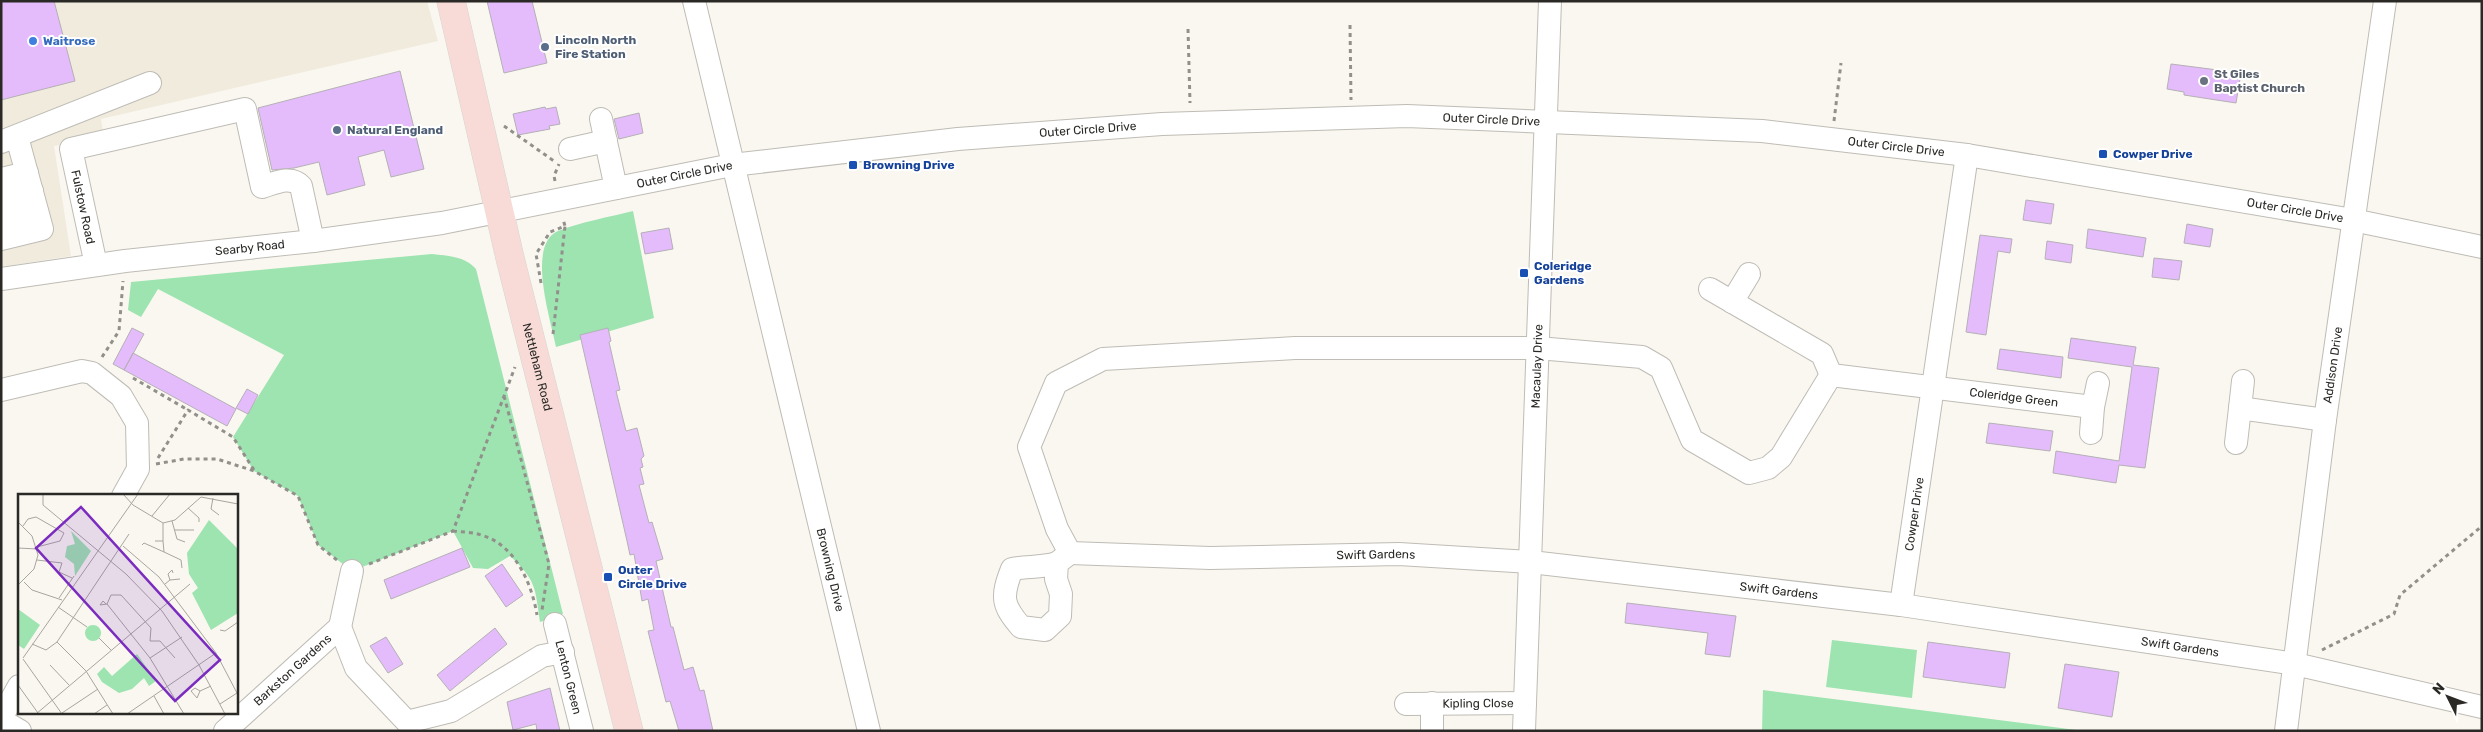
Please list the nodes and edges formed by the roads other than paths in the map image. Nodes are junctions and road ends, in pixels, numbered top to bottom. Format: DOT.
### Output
graph roads {
  1 [pos="451,1"];
  2 [pos="694,1"];
  3 [pos="1550,1"];
  4 [pos="2385,1"];
  5 [pos="150,83"];
  6 [pos="600,119"];
  7 [pos="1545,120"];
  8 [pos="9,139"];
  9 [pos="606,141"];
  10 [pos="570,149"];
  11 [pos="1968,155"];
  12 [pos="732,165"];
  13 [pos="1,179"];
  14 [pos="616,188"];
  15 [pos="1,199"];
  16 [pos="34,201"];
  17 [pos="499,211"];
  18 [pos="2353,220"];
  19 [pos="1,221"];
  20 [pos="1,239"];
  21 [pos="313,241"];
  22 [pos="2482,248"];
  23 [pos="1,255"];
  24 [pos="96,265"];
  25 [pos="1749,274"];
  26 [pos="1,279"];
  27 [pos="1710,289"];
  28 [pos="1732,302"];
  29 [pos="1538,348"];
  30 [pos="1831,375"];
  31 [pos="2244,381"];
  32 [pos="2098,383"];
  33 [pos="1934,387"];
  34 [pos="1,390"];
  35 [pos="2093,407"];
  36 [pos="2240,408"];
  37 [pos="2325,420"];
  38 [pos="2090,434"];
  39 [pos="2236,443"];
  40 [pos="124,494"];
  41 [pos="1531,562"];
  42 [pos="352,571"];
  43 [pos="1901,604"];
  44 [pos="545,621"];
  45 [pos="340,627"];
  46 [pos="562,652"];
  47 [pos="2295,664"];
  48 [pos="18,688"];
  49 [pos="1525,703"];
  50 [pos="1406,704"];
  51 [pos="1432,704"];
  52 [pos="2482,707"];
  53 [pos="1,719"];
  54 [pos="406,726"];
  55 [pos="20,731"];
  56 [pos="225,731"];
  57 [pos="582,731"];
  58 [pos="628,731"];
  59 [pos="869,731"];
  60 [pos="1432,731"];
  61 [pos="1524,731"];
  62 [pos="2286,731"];
  1 -- 17 [label="main road, Nettleham Road"];
  2 -- 12 [label="street, Browning Drive"];
  3 -- 7 [label="street, Macaulay Drive"];
  4 -- 18 [label="street, Addison Drive"];
  5 -- 8 [label="street"];
  6 -- 9 [label="street"];
  7 -- 11 [label="street, Outer Circle Drive"];
  7 -- 12 [label="street, Outer Circle Drive"];
  7 -- 29 [label="street, Macaulay Drive"];
  8 -- 16 [label="street"];
  9 -- 10 [label="street"];
  9 -- 14 [label="street"];
  11 -- 18 [label="street, Outer Circle Drive"];
  11 -- 33 [label="street, Cowper Drive"];
  12 -- 14 [label="street, Outer Circle Drive"];
  12 -- 59 [label="street, Browning Drive"];
  13 -- 16 [label="street"];
  14 -- 17 [label="street, Outer Circle Drive"];
  15 -- 16 [label="street"];
  16 -- 19 [label="street"];
  16 -- 20 [label="street"];
  16 -- 23 [label="street"];
  17 -- 21 [label="street, Searby Road"];
  17 -- 58 [label="main road, Nettleham Road"];
  18 -- 22 [label="street, Outer Circle Drive"];
  18 -- 37 [label="street, Addison Drive"];
  21 -- 24 [label="street, Searby Road"];
  21 -- 24 [label="street, Fulstow Road"];
  24 -- 26 [label="street, Searby Road"];
  25 -- 28 [label="street"];
  27 -- 28 [label="street"];
  28 -- 30 [label="street"];
  29 -- 30 [label="street"];
  29 -- 41 [label="street, Macaulay Drive"];
  29 -- 41 [label="street, Swift Gardens"];
  30 -- 33 [label="street, Coleridge Green"];
  31 -- 36 [label="street"];
  32 -- 35 [label="street"];
  33 -- 35 [label="street, Coleridge Green"];
  33 -- 43 [label="street, Cowper Drive"];
  34 -- 40 [label="street"];
  35 -- 38 [label="street"];
  36 -- 37 [label="street"];
  36 -- 39 [label="street"];
  37 -- 47 [label="street, Addison Drive"];
  41 -- 43 [label="street, Swift Gardens"];
  41 -- 49 [label="street, Macaulay Drive"];
  42 -- 45 [label="street"];
  43 -- 47 [label="street, Swift Gardens"];
  44 -- 46 [label="street, Lenton Green"];
  45 -- 54 [label="street, Barkston Gardens"];
  45 -- 56 [label="street, Barkston Gardens"];
  46 -- 54 [label="street, Barkston Gardens"];
  46 -- 57 [label="street, Lenton Green"];
  47 -- 52 [label="street, Swift Gardens"];
  47 -- 62 [label="street, Addison Drive"];
  48 -- 53 [label="street"];
  49 -- 51 [label="street, Kipling Close"];
  49 -- 61 [label="street, Macaulay Drive"];
  50 -- 51 [label="street, Kipling Close"];
  51 -- 60 [label="street, Kipling Close"];
  53 -- 55 [label="street"];
}
